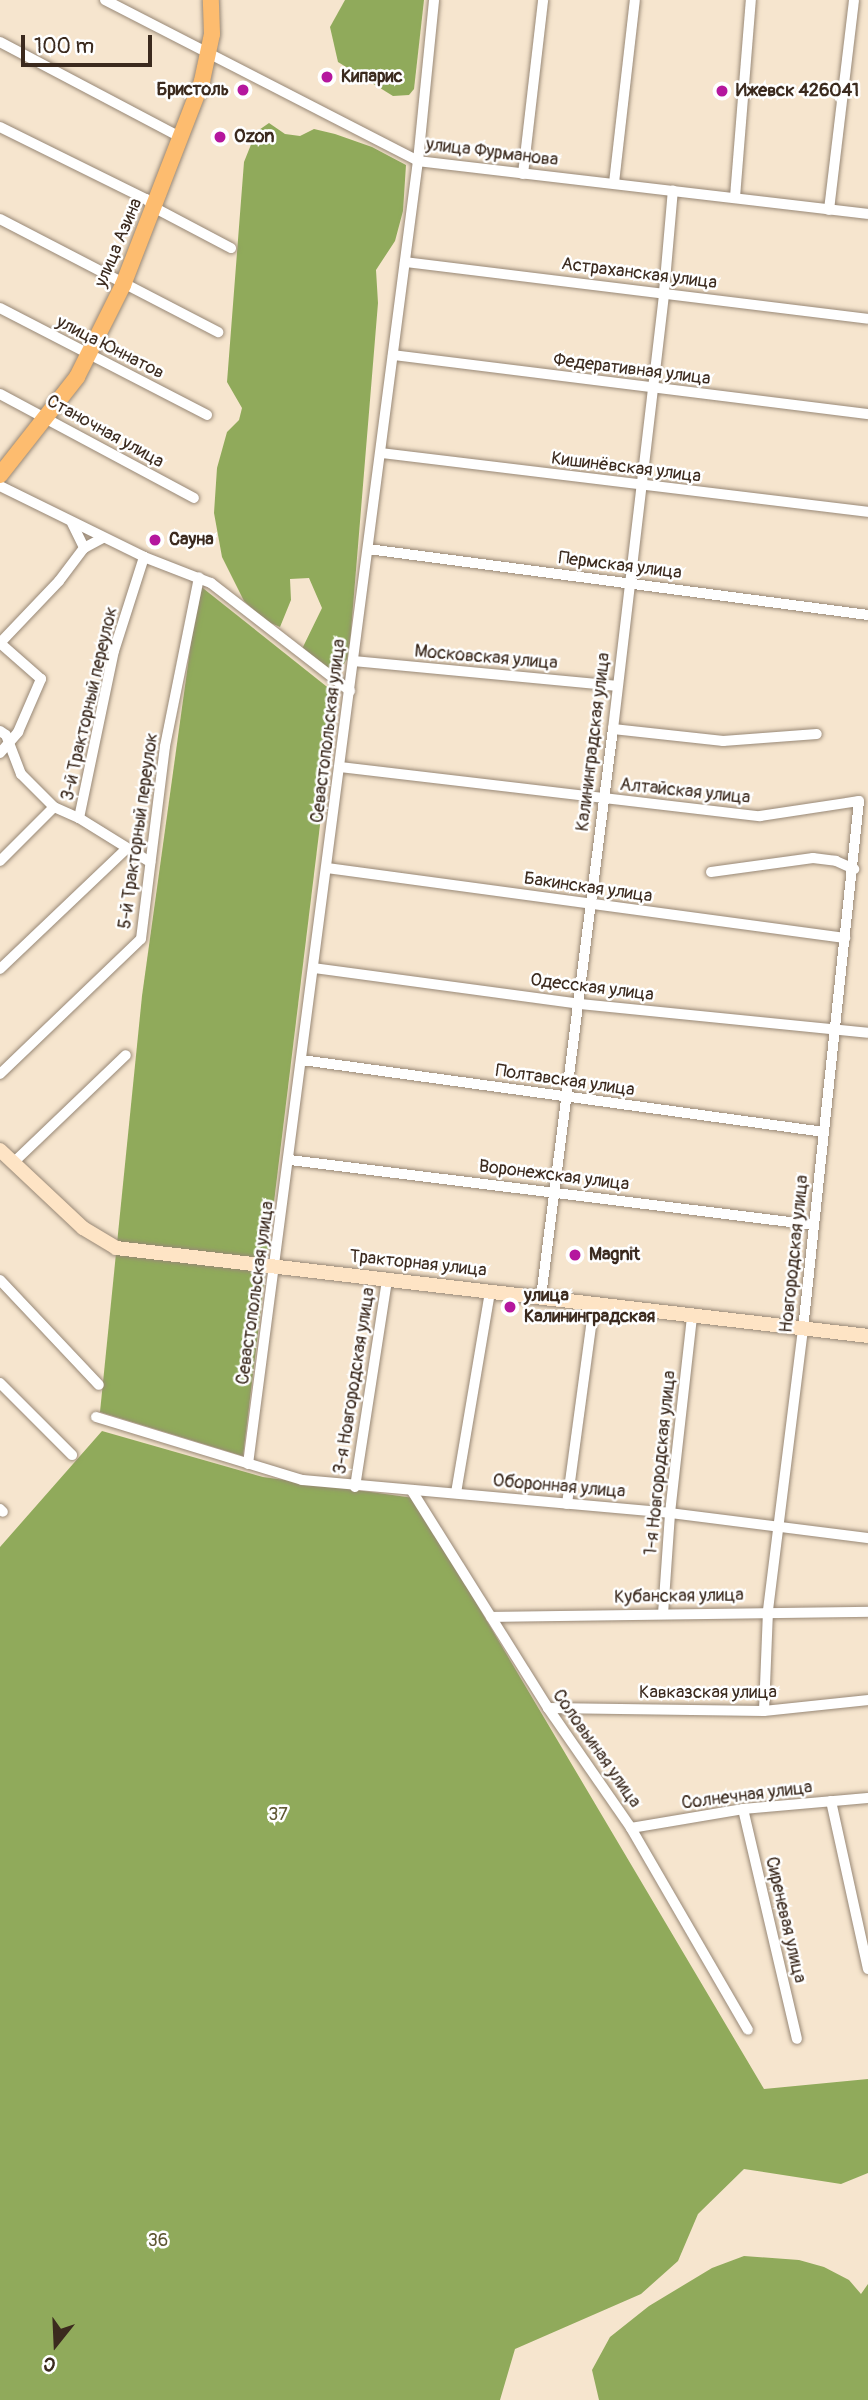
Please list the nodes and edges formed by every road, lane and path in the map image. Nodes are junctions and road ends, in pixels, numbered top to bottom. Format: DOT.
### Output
graph roads {
  1 [pos="105,0"];
  2 [pos="211,0"];
  3 [pos="434,0"];
  4 [pos="543,0"];
  5 [pos="635,0"];
  6 [pos="751,0"];
  7 [pos="854,0"];
  8 [pos="0,42"];
  9 [pos="210,56"];
  10 [pos="0,127"];
  11 [pos="182,138"];
  12 [pos="418,161"];
  13 [pos="523,174"];
  14 [pos="614,183"];
  15 [pos="673,190"];
  16 [pos="735,197"];
  17 [pos="155,208"];
  18 [pos="829,210"];
  19 [pos="868,214"];
  20 [pos="0,219"];
  21 [pos="231,248"];
  22 [pos="405,262"];
  23 [pos="123,285"];
  24 [pos="664,292"];
  25 [pos="0,308"];
  26 [pos="868,319"];
  27 [pos="218,332"];
  28 [pos="393,355"];
  29 [pos="90,356"];
  30 [pos="651,389"];
  31 [pos="0,394"];
  32 [pos="868,414"];
  33 [pos="207,415"];
  34 [pos="46,417"];
  35 [pos="381,453"];
  36 [pos="0,475"];
  37 [pos="0,486"];
  38 [pos="640,486"];
  39 [pos="194,498"];
  40 [pos="868,512"];
  41 [pos="72,523"];
  42 [pos="103,538"];
  43 [pos="83,548"];
  44 [pos="368,549"];
  45 [pos="144,557"];
  46 [pos="199,577"];
  47 [pos="629,583"];
  48 [pos="868,615"];
  49 [pos="0,643"];
  50 [pos="353,661"];
  51 [pos="617,687"];
  52 [pos="350,691"];
  53 [pos="613,729"];
  54 [pos="0,731"];
  55 [pos="817,734"];
  56 [pos="4,749"];
  57 [pos="340,767"];
  58 [pos="603,799"];
  59 [pos="859,801"];
  60 [pos="54,807"];
  61 [pos="79,818"];
  62 [pos="126,849"];
  63 [pos="0,861"];
  64 [pos="150,862"];
  65 [pos="327,868"];
  66 [pos="854,869"];
  67 [pos="711,872"];
  68 [pos="592,905"];
  69 [pos="845,938"];
  70 [pos="314,968"];
  71 [pos="0,969"];
  72 [pos="580,1004"];
  73 [pos="835,1030"];
  74 [pos="868,1033"];
  75 [pos="126,1055"];
  76 [pos="302,1060"];
  77 [pos="0,1073"];
  78 [pos="567,1097"];
  79 [pos="824,1132"];
  80 [pos="0,1150"];
  81 [pos="290,1160"];
  82 [pos="13,1163"];
  83 [pos="556,1192"];
  84 [pos="814,1225"];
  85 [pos="275,1268"];
  86 [pos="387,1279"];
  87 [pos="0,1280"];
  88 [pos="490,1292"];
  89 [pos="541,1297"];
  90 [pos="593,1303"];
  91 [pos="692,1316"];
  92 [pos="803,1329"];
  93 [pos="868,1336"];
  94 [pos="0,1383"];
  95 [pos="99,1385"];
  96 [pos="96,1417"];
  97 [pos="72,1455"];
  98 [pos="248,1464"];
  99 [pos="355,1487"];
  100 [pos="412,1491"];
  101 [pos="456,1493"];
  102 [pos="567,1504"];
  103 [pos="670,1513"];
  104 [pos="777,1527"];
  105 [pos="868,1538"];
  106 [pos="768,1611"];
  107 [pos="868,1612"];
  108 [pos="663,1614"];
  109 [pos="491,1617"];
  110 [pos="868,1700"];
  111 [pos="548,1708"];
  112 [pos="764,1711"];
  113 [pos="868,1798"];
  114 [pos="831,1801"];
  115 [pos="743,1809"];
  116 [pos="631,1828"];
  117 [pos="868,1969"];
  118 [pos="748,2030"];
  119 [pos="797,2039"];
  1 -- 9 [label="street, улица Фурманова"];
  2 -- 9 [label="main road, улица Азина"];
  3 -- 12 [label="street, Севастопольская улица"];
  4 -- 13 [label="street"];
  5 -- 14 [label="street"];
  6 -- 16 [label="street"];
  7 -- 18 [label="street"];
  8 -- 11 [label="street"];
  9 -- 11 [label="main road, улица Азина"];
  9 -- 12 [label="street, улица Фурманова"];
  10 -- 17 [label="street"];
  11 -- 17 [label="main road, улица Азина"];
  12 -- 13 [label="street, улица Фурманова"];
  12 -- 22 [label="street, Севастопольская улица"];
  13 -- 14 [label="street, улица Фурманова"];
  14 -- 15 [label="street, улица Фурманова"];
  15 -- 16 [label="street, улица Фурманова"];
  15 -- 24 [label="street, Калининградская улица"];
  16 -- 18 [label="street, улица Фурманова"];
  17 -- 21 [label="street"];
  17 -- 23 [label="main road, улица Азина"];
  18 -- 19 [label="street, улица Фурманова"];
  20 -- 23 [label="street"];
  22 -- 24 [label="street, Астраханская улица"];
  22 -- 28 [label="street, Севастопольская улица"];
  23 -- 27 [label="street"];
  23 -- 29 [label="main road, улица Азина"];
  24 -- 26 [label="street, Астраханская улица"];
  24 -- 30 [label="street, Калининградская улица"];
  25 -- 29 [label="street, улица Юннатов"];
  28 -- 30 [label="street, Федеративная улица"];
  28 -- 35 [label="street, Севастопольская улица"];
  29 -- 33 [label="street, улица Юннатов"];
  29 -- 34 [label="main road, улица Азина"];
  30 -- 32 [label="street, Федеративная улица"];
  30 -- 38 [label="street, Калининградская улица"];
  31 -- 34 [label="street, Станочная улица"];
  34 -- 36 [label="main road, улица Азина"];
  34 -- 39 [label="street, Станочная улица"];
  35 -- 38 [label="street, Кишинёвская улица"];
  35 -- 44 [label="street, Севастопольская улица"];
  37 -- 41 [label="street"];
  38 -- 40 [label="street, Кишинёвская улица"];
  38 -- 47 [label="street, Калининградская улица"];
  41 -- 42 [label="street"];
  41 -- 43 [label="street"];
  42 -- 43 [label="street"];
  42 -- 45 [label="street"];
  43 -- 49 [label="street"];
  44 -- 47 [label="street, Пермская улица"];
  44 -- 50 [label="street, Севастопольская улица"];
  45 -- 46 [label="street"];
  45 -- 61 [label="street, 3-й Тракторный переулок"];
  46 -- 52 [label="street"];
  46 -- 64 [label="street, 5-й Тракторный переулок"];
  47 -- 48 [label="street, Пермская улица"];
  47 -- 51 [label="street, Калининградская улица"];
  49 -- 56 [label="street"];
  50 -- 51 [label="street, Московская улица"];
  50 -- 52 [label="street, Севастопольская улица"];
  51 -- 53 [label="street, Калининградская улица"];
  52 -- 57 [label="street, Севастопольская улица"];
  53 -- 55 [label="street"];
  53 -- 58 [label="street, Калининградская улица"];
  54 -- 56 [label="street"];
  56 -- 60 [label="street"];
  57 -- 58 [label="street, Алтайская улица"];
  57 -- 65 [label="street, Севастопольская улица"];
  58 -- 59 [label="street, Алтайская улица"];
  58 -- 68 [label="street, Калининградская улица"];
  59 -- 66 [label="street, Новгородская улица"];
  60 -- 61 [label="street"];
  60 -- 63 [label="street, 3-й Тракторный переулок"];
  61 -- 62 [label="street"];
  62 -- 64 [label="street"];
  62 -- 71 [label="street"];
  64 -- 77 [label="street, 5-й Тракторный переулок"];
  65 -- 68 [label="street, Бакинская улица"];
  65 -- 70 [label="street, Севастопольская улица"];
  66 -- 67 [label="street"];
  66 -- 69 [label="street, Новгородская улица"];
  68 -- 69 [label="street, Бакинская улица"];
  68 -- 72 [label="street, Калининградская улица"];
  69 -- 73 [label="street, Новгородская улица"];
  70 -- 72 [label="street, Одесская улица"];
  70 -- 76 [label="street, Севастопольская улица"];
  72 -- 73 [label="street, Одесская улица"];
  72 -- 78 [label="street, Калининградская улица"];
  73 -- 74 [label="street, Одесская улица"];
  73 -- 79 [label="street, Новгородская улица"];
  75 -- 82 [label="street"];
  76 -- 78 [label="street, Полтавская улица"];
  76 -- 81 [label="street, Севастопольская улица"];
  78 -- 79 [label="street, Полтавская улица"];
  78 -- 83 [label="street, Калининградская улица"];
  79 -- 84 [label="street, Новгородская улица"];
  80 -- 82 [label="street, Тракторная улица"];
  81 -- 83 [label="street, Воронежская улица"];
  81 -- 85 [label="street, Севастопольская улица"];
  82 -- 85 [label="street, Тракторная улица"];
  83 -- 84 [label="street, Воронежская улица"];
  83 -- 89 [label="street, Калининградская улица"];
  84 -- 92 [label="street, Новгородская улица"];
  85 -- 86 [label="street, Тракторная улица"];
  85 -- 98 [label="street, Севастопольская улица"];
  86 -- 88 [label="street, Тракторная улица"];
  86 -- 99 [label="street, 3-я Новгородская улица"];
  87 -- 95 [label="street"];
  88 -- 89 [label="street, Тракторная улица"];
  88 -- 101 [label="street"];
  89 -- 90 [label="street, Тракторная улица"];
  90 -- 91 [label="street, Тракторная улица"];
  90 -- 102 [label="street"];
  91 -- 92 [label="street, Тракторная улица"];
  91 -- 103 [label="street, 1-я Новгородская улица"];
  92 -- 93 [label="street, Тракторная улица"];
  92 -- 104 [label="street, Новгородская улица"];
  94 -- 97 [label="street"];
  96 -- 98 [label="street, Оборонная улица"];
  98 -- 99 [label="street, Оборонная улица"];
  99 -- 100 [label="street, Оборонная улица"];
  100 -- 101 [label="street, Оборонная улица"];
  100 -- 109 [label="street, Соловьиная улица"];
  101 -- 102 [label="street, Оборонная улица"];
  102 -- 103 [label="street, Оборонная улица"];
  103 -- 104 [label="street, Оборонная улица"];
  103 -- 108 [label="street, 1-я Новгородская улица"];
  104 -- 105 [label="street, Оборонная улица"];
  104 -- 106 [label="street, Новгородская улица"];
  106 -- 107 [label="street, Кубанская улица"];
  106 -- 108 [label="street, Кубанская улица"];
  106 -- 112 [label="street, Новгородская улица"];
  108 -- 109 [label="street, Кубанская улица"];
  109 -- 111 [label="street, Соловьиная улица"];
  110 -- 112 [label="street, Кавказская улица"];
  111 -- 112 [label="street, Кавказская улица"];
  111 -- 116 [label="street, Соловьиная улица"];
  113 -- 114 [label="street, Солнечная улица"];
  114 -- 115 [label="street, Солнечная улица"];
  114 -- 117 [label="street"];
  115 -- 116 [label="street, Солнечная улица"];
  115 -- 119 [label="street, Сиреневая улица"];
  116 -- 118 [label="street, Соловьиная улица"];
}
